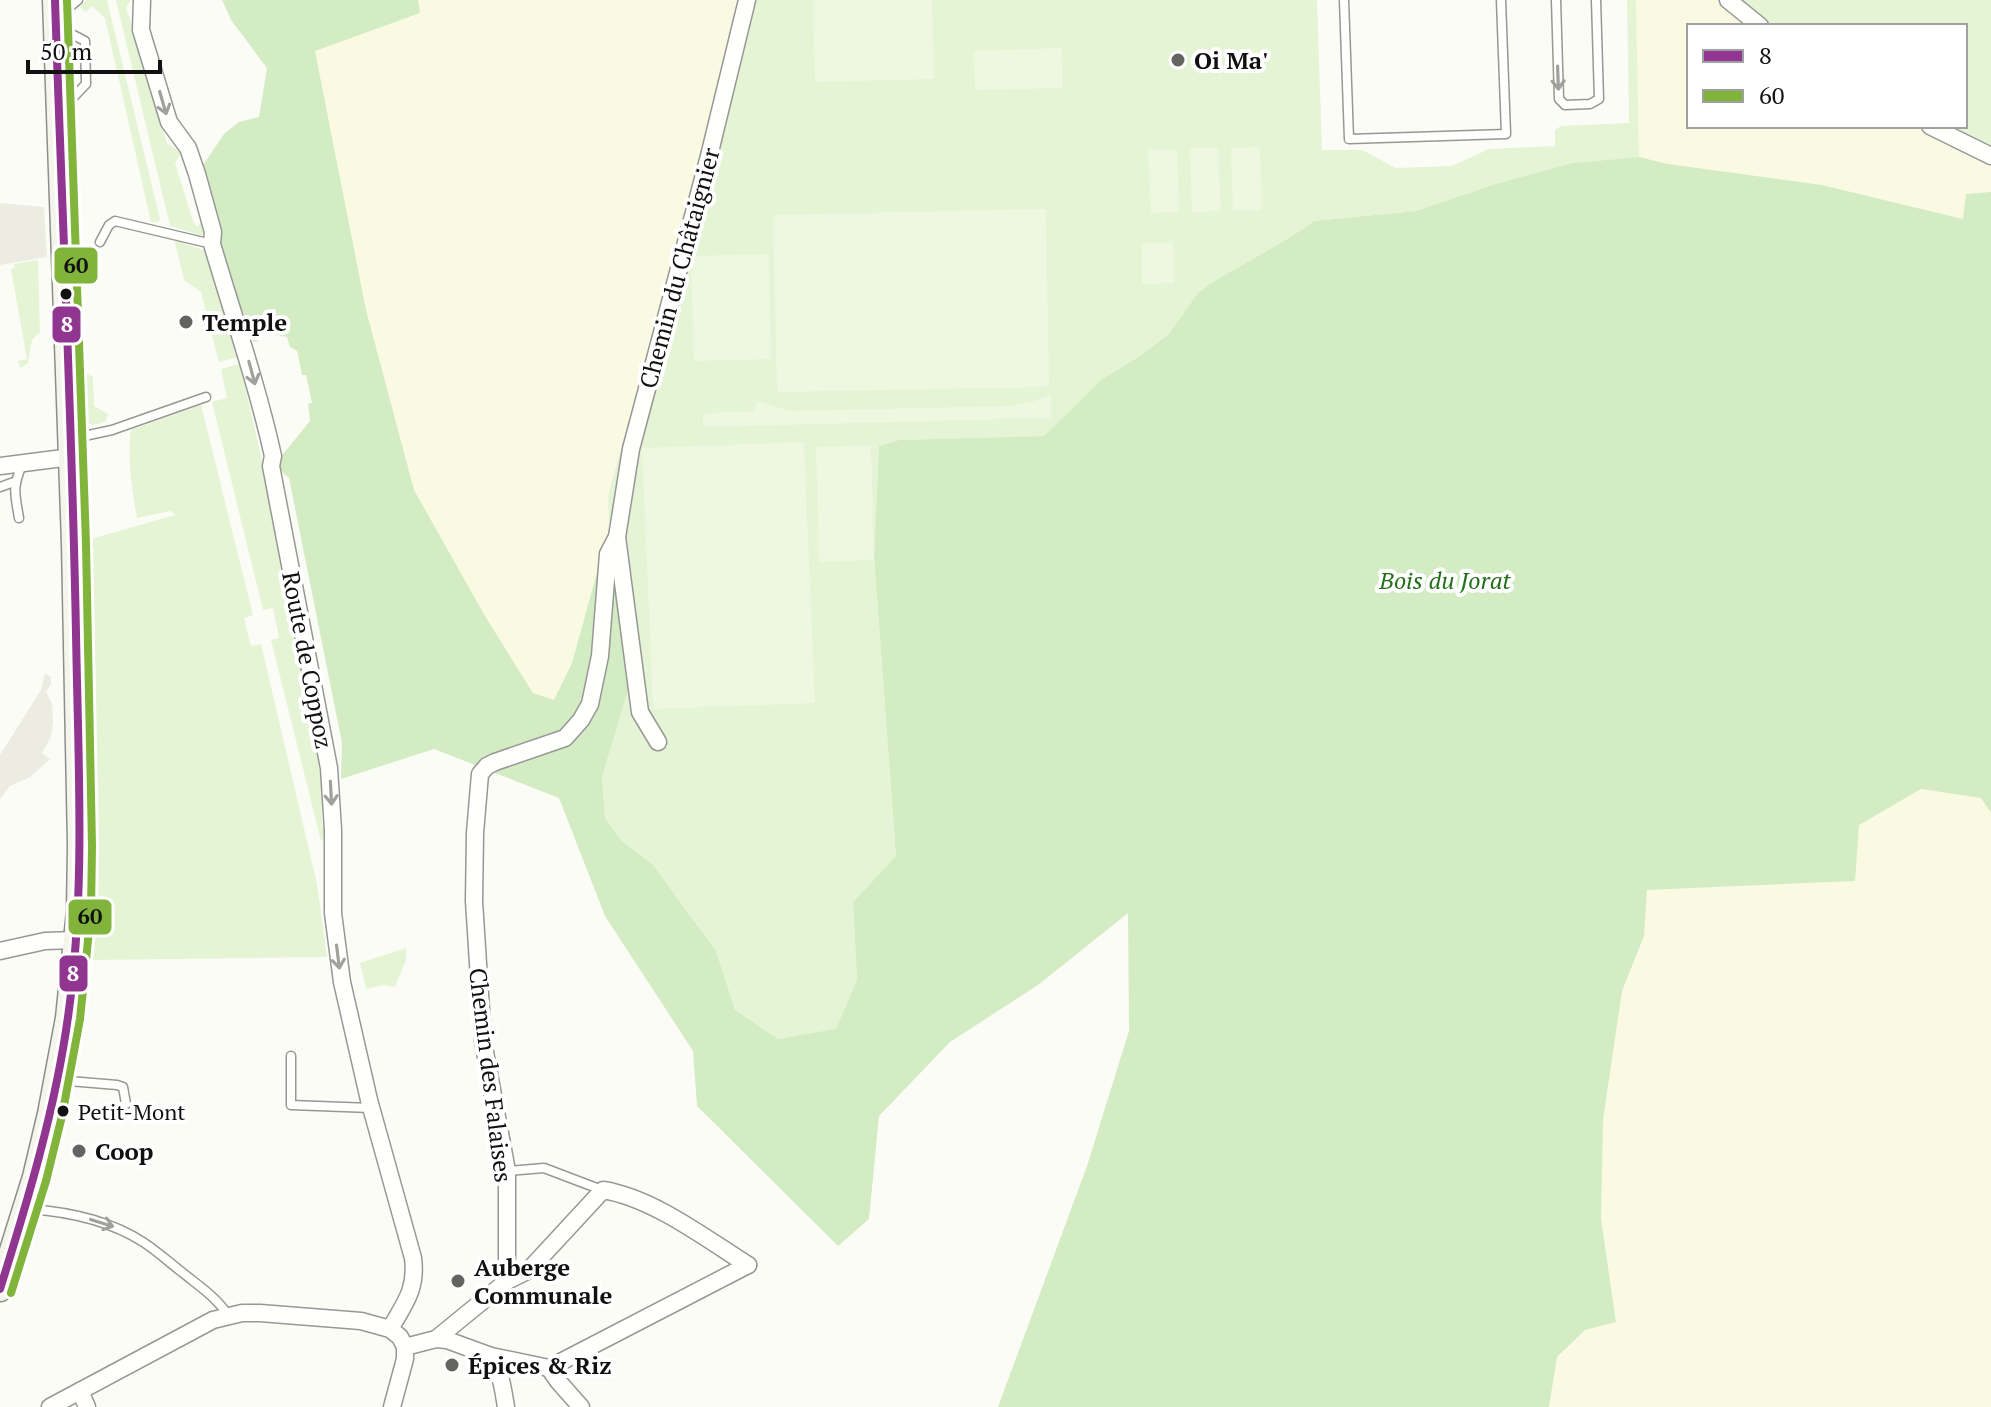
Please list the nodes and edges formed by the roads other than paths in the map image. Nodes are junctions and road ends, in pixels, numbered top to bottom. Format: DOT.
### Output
graph roads {
  1 [pos="78,0"];
  2 [pos="142,0"];
  3 [pos="747,0"];
  4 [pos="1344,0"];
  5 [pos="1501,0"];
  6 [pos="1556,0"];
  7 [pos="1596,0"];
  8 [pos="1728,0"];
  9 [pos="55,15"];
  10 [pos="1758,24"];
  11 [pos="1934,128"];
  12 [pos="1991,156"];
  13 [pos="100,242"];
  14 [pos="212,244"];
  15 [pos="206,397"];
  16 [pos="70,448"];
  17 [pos="22,464"];
  18 [pos="0,466"];
  19 [pos="14,482"];
  20 [pos="0,487"];
  21 [pos="19,518"];
  22 [pos="617,537"];
  23 [pos="658,742"];
  24 [pos="480,774"];
  25 [pos="76,940"];
  26 [pos="0,951"];
  27 [pos="291,1056"];
  28 [pos="56,1080"];
  29 [pos="126,1104"];
  30 [pos="371,1108"];
  31 [pos="507,1171"];
  32 [pos="603,1190"];
  33 [pos="25,1209"];
  34 [pos="507,1281"];
  35 [pos="0,1289"];
  36 [pos="228,1315"];
  37 [pos="390,1329"];
  38 [pos="436,1339"];
  39 [pos="405,1347"];
  40 [pos="491,1356"];
  41 [pos="549,1368"];
  42 [pos="84,1399"];
  43 [pos="50,1407"];
  44 [pos="392,1407"];
  45 [pos="506,1407"];
  46 [pos="581,1407"];
  1 -- 9 [label="lane"];
  2 -- 14 [label="street, Route de Coppoz, one-way"];
  3 -- 22 [label="street, Chemin du Châtaignier"];
  4 -- 5 [label="lane"];
  6 -- 7 [label="lane, one-way"];
  8 -- 10 [label="street"];
  9 -- 16 [label="main road"];
  11 -- 12 [label="street"];
  13 -- 14 [label="lane"];
  14 -- 30 [label="street, Route de Coppoz, one-way"];
  15 -- 16 [label="lane"];
  16 -- 17 [label="street"];
  16 -- 25 [label="main road"];
  17 -- 18 [label="street"];
  17 -- 19 [label="lane"];
  19 -- 20 [label="lane"];
  19 -- 21 [label="lane"];
  22 -- 23 [label="street, Chemin du Châtaignier"];
  22 -- 24 [label="street, Chemin du Châtaignier"];
  24 -- 31 [label="street, Chemin des Falaises"];
  25 -- 26 [label="street"];
  25 -- 28 [label="main road"];
  27 -- 30 [label="lane"];
  28 -- 29 [label="lane"];
  28 -- 33 [label="main road"];
  30 -- 37 [label="street, Route de Coppoz"];
  31 -- 32 [label="lane"];
  31 -- 34 [label="street, Chemin des Falaises"];
  32 -- 34 [label="street"];
  32 -- 41 [label="street"];
  33 -- 35 [label="main road"];
  33 -- 36 [label="lane, one-way"];
  34 -- 38 [label="street"];
  36 -- 37 [label="street"];
  36 -- 42 [label="street"];
  37 -- 39 [label="street"];
  38 -- 39 [label="street"];
  38 -- 40 [label="street"];
  39 -- 44 [label="street"];
  40 -- 41 [label="street"];
  40 -- 45 [label="street"];
  41 -- 46 [label="street"];
  42 -- 43 [label="street"];
}
